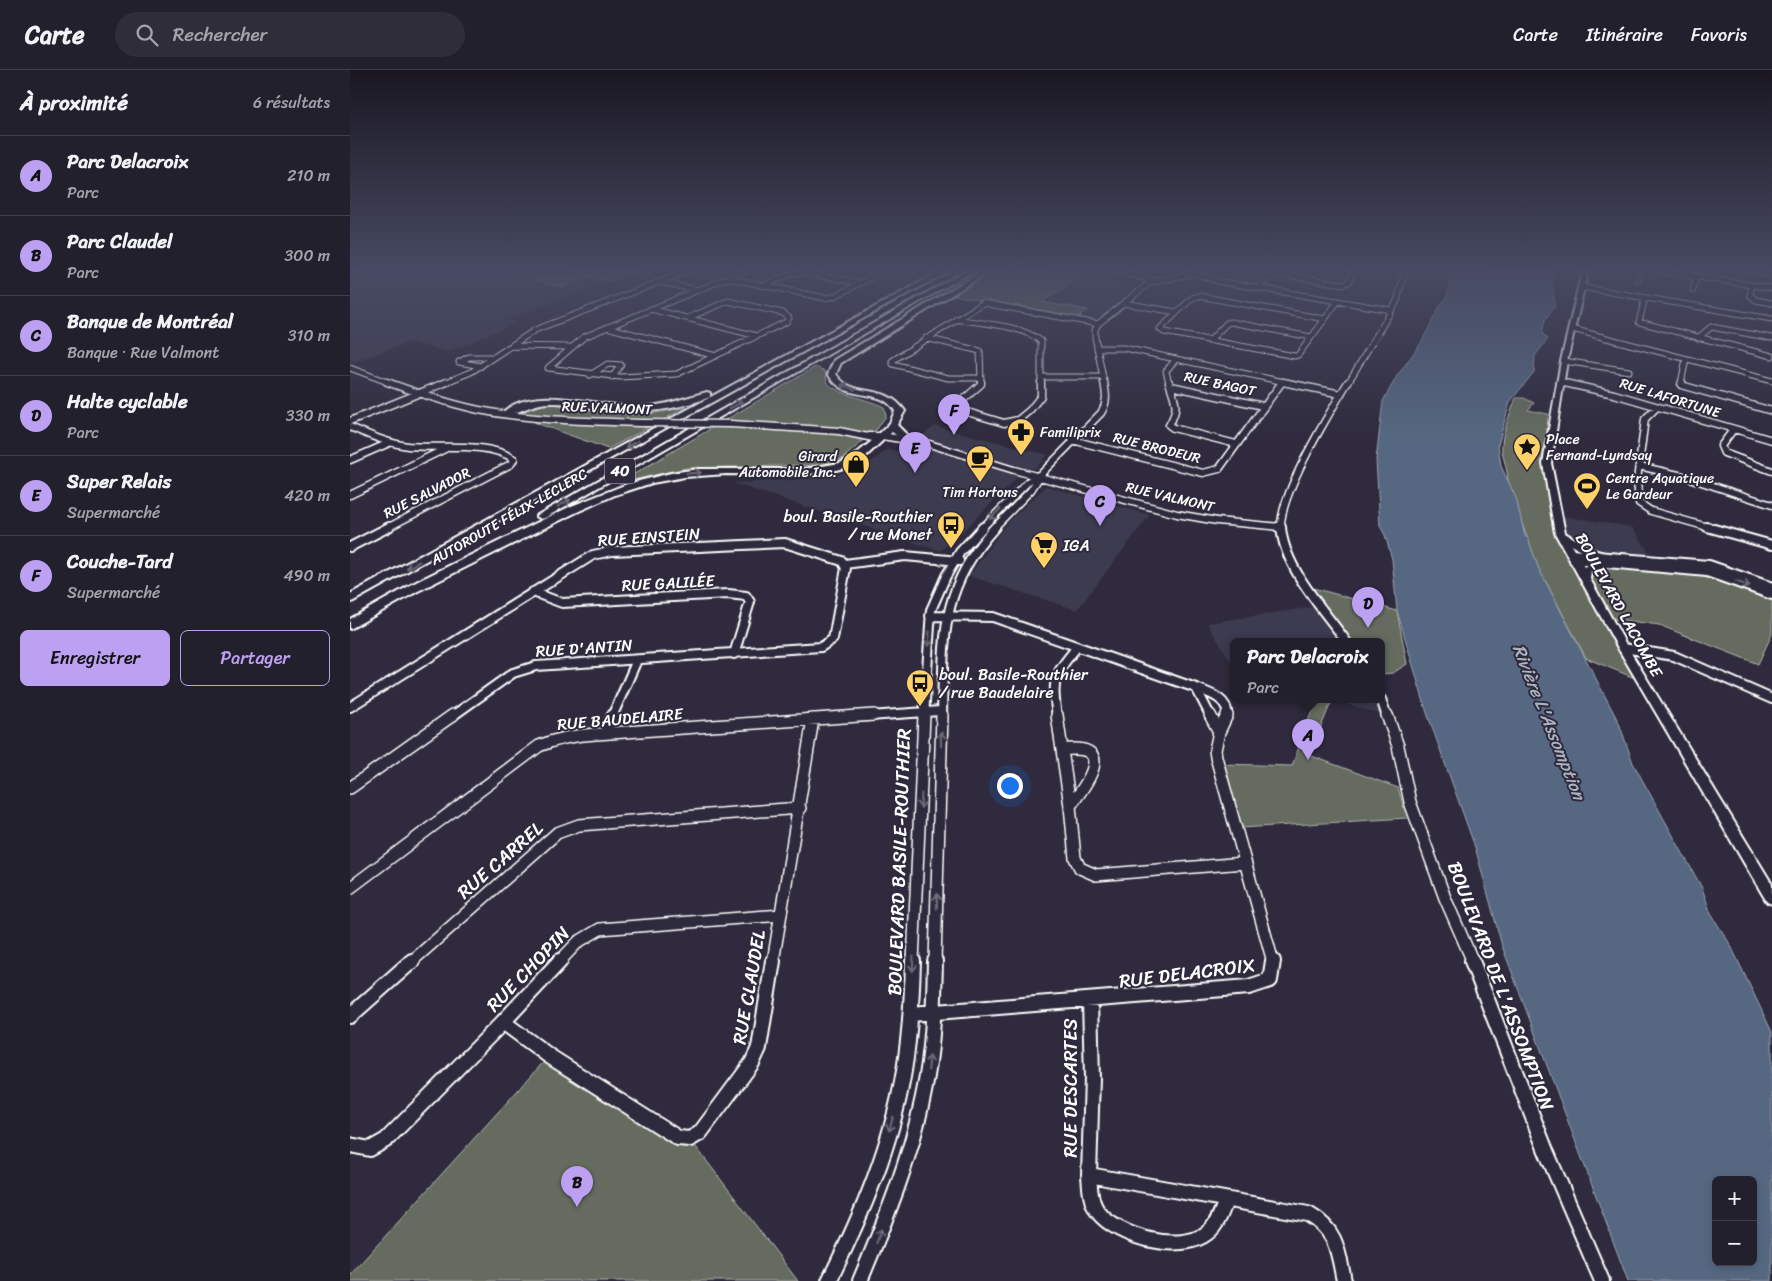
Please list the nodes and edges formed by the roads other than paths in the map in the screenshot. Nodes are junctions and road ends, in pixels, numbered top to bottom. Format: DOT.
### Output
graph roads {
  1 [pos="541,328"];
  2 [pos="605,328"];
  3 [pos="608,328"];
  4 [pos="725,328"];
  5 [pos="775,328"];
  6 [pos="833,328"];
  7 [pos="844,328"];
  8 [pos="872,328"];
  9 [pos="892,328"];
  10 [pos="943,328"];
  11 [pos="1001,328"];
  12 [pos="1096,328"];
  13 [pos="1161,328"];
  14 [pos="1222,328"];
  15 [pos="1261,328"];
  16 [pos="1319,328"];
  17 [pos="1381,328"];
  18 [pos="1659,328"];
  19 [pos="1710,328"];
  20 [pos="1714,328"];
  21 [pos="1572,329"];
  22 [pos="758,336"];
  23 [pos="1312,337"];
  24 [pos="926,338"];
  25 [pos="1698,338"];
  26 [pos="1772,338"];
  27 [pos="1209,341"];
  28 [pos="511,346"];
  29 [pos="570,347"];
  30 [pos="1097,348"];
  31 [pos="716,356"];
  32 [pos="1772,356"];
  33 [pos="494,357"];
  34 [pos="1176,359"];
  35 [pos="1686,359"];
  36 [pos="1564,361"];
  37 [pos="481,366"];
  38 [pos="350,368"];
  39 [pos="1630,371"];
  40 [pos="590,375"];
  41 [pos="612,377"];
  42 [pos="1042,377"];
  43 [pos="1103,377"];
  44 [pos="981,378"];
  45 [pos="1772,381"];
  46 [pos="1282,382"];
  47 [pos="1560,382"];
  48 [pos="1171,386"];
  49 [pos="420,394"];
  50 [pos="1341,394"];
  51 [pos="1264,406"];
  52 [pos="1657,407"];
  53 [pos="1772,411"];
  54 [pos="507,413"];
  55 [pos="350,421"];
  56 [pos="644,423"];
  57 [pos="892,426"];
  58 [pos="350,427"];
  59 [pos="1733,430"];
  60 [pos="876,437"];
  61 [pos="906,439"];
  62 [pos="1072,440"];
  63 [pos="1772,440"];
  64 [pos="389,444"];
  65 [pos="1236,444"];
  66 [pos="452,446"];
  67 [pos="968,457"];
  68 [pos="350,460"];
  69 [pos="1639,466"];
  70 [pos="1772,471"];
  71 [pos="1040,475"];
  72 [pos="350,495"];
  73 [pos="1772,505"];
  74 [pos="1281,527"];
  75 [pos="1560,534"];
  76 [pos="1772,535"];
  77 [pos="1770,544"];
  78 [pos="350,547"];
  79 [pos="1572,557"];
  80 [pos="1609,560"];
  81 [pos="961,562"];
  82 [pos="845,564"];
  83 [pos="1585,581"];
  84 [pos="1772,587"];
  85 [pos="416,588"];
  86 [pos="533,592"];
  87 [pos="1772,595"];
  88 [pos="350,599"];
  89 [pos="930,616"];
  90 [pos="946,616"];
  91 [pos="350,625"];
  92 [pos="1344,638"];
  93 [pos="1078,647"];
  94 [pos="1623,648"];
  95 [pos="734,654"];
  96 [pos="637,660"];
  97 [pos="1196,688"];
  98 [pos="1772,699"];
  99 [pos="1382,703"];
  100 [pos="350,707"];
  101 [pos="940,711"];
  102 [pos="924,712"];
  103 [pos="813,719"];
  104 [pos="1219,732"];
  105 [pos="604,733"];
  106 [pos="1062,750"];
  107 [pos="350,788"];
  108 [pos="1070,806"];
  109 [pos="800,808"];
  110 [pos="1244,863"];
  111 [pos="350,888"];
  112 [pos="1772,897"];
  113 [pos="781,915"];
  114 [pos="1090,1002"];
  115 [pos="934,1012"];
  116 [pos="911,1014"];
  117 [pos="350,1016"];
  118 [pos="503,1022"];
  119 [pos="350,1145"];
  120 [pos="1089,1175"];
  121 [pos="1226,1200"];
  122 [pos="829,1281"];
  123 [pos="860,1281"];
  124 [pos="1344,1281"];
  125 [pos="1602,1281"];
  1 -- 28 [label="street"];
  2 -- 29 [label="street"];
  3 -- 31 [label="street"];
  4 -- 22 [label="street"];
  5 -- 22 [label="street"];
  6 -- 54 [label="highway"];
  7 -- 88 [label="highway, AUTOROUTE FÉLIX-LECLERC / 40, one-way"];
  85 -- 8 [label="highway, AUTOROUTE FÉLIX-LECLERC / 40, one-way"];
  57 -- 9 [label="highway, one-way"];
  10 -- 24 [label="street"];
  11 -- 42 [label="street"];
  12 -- 30 [label="street, BOULEVARD BASILE-ROUTHIER"];
  13 -- 27 [label="street"];
  14 -- 27 [label="street"];
  15 -- 23 [label="street"];
  16 -- 23 [label="street"];
  17 -- 50 [label="street"];
  18 -- 25 [label="street"];
  19 -- 25 [label="street"];
  20 -- 26 [label="street"];
  21 -- 35 [label="street"];
  21 -- 36 [label="main road, BOULEVARD LACOMBE"];
  22 -- 31 [label="street"];
  23 -- 27 [label="street"];
  24 -- 44 [label="street"];
  24 -- 44 [label="street"];
  25 -- 32 [label="street"];
  28 -- 29 [label="street"];
  28 -- 33 [label="street"];
  29 -- 40 [label="street"];
  30 -- 34 [label="street"];
  30 -- 43 [label="street, BOULEVARD BASILE-ROUTHIER"];
  31 -- 41 [label="street"];
  33 -- 37 [label="street"];
  33 -- 37 [label="street"];
  34 -- 46 [label="street"];
  34 -- 48 [label="street"];
  35 -- 45 [label="street"];
  35 -- 53 [label="street"];
  36 -- 39 [label="street"];
  36 -- 47 [label="main road, BOULEVARD LACOMBE"];
  37 -- 49 [label="street"];
  38 -- 49 [label="street, RUE VALMONT"];
  40 -- 41 [label="street"];
  40 -- 41 [label="street"];
  42 -- 43 [label="street"];
  42 -- 44 [label="street"];
  43 -- 62 [label="street, BOULEVARD BASILE-ROUTHIER"];
  46 -- 50 [label="street"];
  46 -- 51 [label="street"];
  47 -- 52 [label="street, RUE LAFORTUNE"];
  47 -- 75 [label="main road, BOULEVARD LACOMBE"];
  48 -- 51 [label="street, RUE BAGOT"];
  48 -- 65 [label="street"];
  49 -- 54 [label="street, RUE VALMONT"];
  49 -- 55 [label="street"];
  50 -- 74 [label="street"];
  51 -- 65 [label="street"];
  52 -- 59 [label="street, RUE LAFORTUNE"];
  52 -- 69 [label="street"];
  54 -- 56 [label="street, RUE VALMONT"];
  56 -- 60 [label="street, RUE VALMONT, bridge"];
  57 -- 60 [label="highway"];
  57 -- 61 [label="highway"];
  58 -- 64 [label="street"];
  59 -- 63 [label="street, RUE LAFORTUNE"];
  59 -- 70 [label="street"];
  60 -- 61 [label="street, RUE VALMONT"];
  60 -- 67 [label="street, RUE VALMONT"];
  85 -- 60 [label="highway, one-way"];
  61 -- 67 [label="street, RUE VALMONT"];
  62 -- 65 [label="street, RUE BRODEUR"];
  62 -- 71 [label="street, BOULEVARD BASILE-ROUTHIER"];
  64 -- 66 [label="street"];
  64 -- 68 [label="street"];
  66 -- 72 [label="street"];
  66 -- 78 [label="street, RUE SALVADOR"];
  67 -- 71 [label="street, RUE VALMONT"];
  69 -- 73 [label="street"];
  69 -- 77 [label="street"];
  71 -- 74 [label="street, RUE VALMONT"];
  71 -- 81 [label="street, BOULEVARD BASILE-ROUTHIER"];
  71 -- 81 [label="street, BOULEVARD BASILE-ROUTHIER, one-way"];
  74 -- 92 [label="street"];
  75 -- 79 [label="main road, BOULEVARD LACOMBE"];
  75 -- 80 [label="main road"];
  76 -- 77 [label="street"];
  79 -- 80 [label="street"];
  79 -- 83 [label="main road, BOULEVARD LACOMBE"];
  80 -- 83 [label="main road"];
  80 -- 84 [label="street"];
  80 -- 87 [label="street, one-way"];
  81 -- 82 [label="street"];
  81 -- 89 [label="street, BOULEVARD BASILE-ROUTHIER"];
  81 -- 90 [label="street, BOULEVARD BASILE-ROUTHIER"];
  82 -- 86 [label="street, RUE EINSTEIN"];
  82 -- 95 [label="street, RUE D'ANTIN"];
  83 -- 94 [label="main road, BOULEVARD LACOMBE"];
  85 -- 91 [label="highway, AUTOROUTE FÉLIX-LECLERC / 40"];
  86 -- 95 [label="street, RUE GALILÉE"];
  86 -- 100 [label="street, RUE EINSTEIN"];
  89 -- 90 [label="street, RUE DELACROIX"];
  89 -- 102 [label="street, BOULEVARD BASILE-ROUTHIER, one-way"];
  90 -- 93 [label="street, RUE DELACROIX"];
  90 -- 101 [label="street, BOULEVARD BASILE-ROUTHIER"];
  93 -- 97 [label="street, RUE DELACROIX"];
  93 -- 106 [label="street"];
  94 -- 98 [label="street"];
  94 -- 112 [label="main road, BOULEVARD LACOMBE"];
  95 -- 96 [label="street, RUE D'ANTIN"];
  96 -- 105 [label="street"];
  96 -- 107 [label="street, RUE D'ANTIN"];
  97 -- 104 [label="street"];
  97 -- 104 [label="street, RUE DELACROIX"];
  99 -- 125 [label="street, BOULEVARD DE L'ASSOMPTION"];
  101 -- 102 [label="street, RUE BAUDELAIRE"];
  115 -- 101 [label="street, BOULEVARD BASILE-ROUTHIER, one-way"];
  102 -- 103 [label="street, RUE BAUDELAIRE"];
  102 -- 116 [label="street, BOULEVARD BASILE-ROUTHIER, one-way"];
  103 -- 105 [label="street, RUE BAUDELAIRE"];
  103 -- 109 [label="street, RUE CLAUDEL"];
  104 -- 110 [label="street, RUE DELACROIX"];
  105 -- 111 [label="street, RUE BAUDELAIRE"];
  106 -- 108 [label="street"];
  106 -- 108 [label="street"];
  108 -- 110 [label="street"];
  109 -- 113 [label="street, RUE CLAUDEL"];
  109 -- 117 [label="street, RUE CARREL"];
  110 -- 114 [label="street, RUE DELACROIX"];
  113 -- 118 [label="street, RUE CHOPIN"];
  113 -- 118 [label="street, RUE CLAUDEL"];
  114 -- 115 [label="street, RUE DELACROIX"];
  114 -- 120 [label="street, RUE DESCARTES"];
  115 -- 116 [label="street, RUE DELACROIX"];
  123 -- 115 [label="street, BOULEVARD BASILE-ROUTHIER, one-way"];
  116 -- 122 [label="street, BOULEVARD BASILE-ROUTHIER, one-way"];
  118 -- 119 [label="street, RUE CHOPIN"];
  120 -- 121 [label="street, RUE DESCARTES"];
  120 -- 121 [label="street, RUE DESCARTES"];
  121 -- 124 [label="street, RUE DESCARTES"];
}
